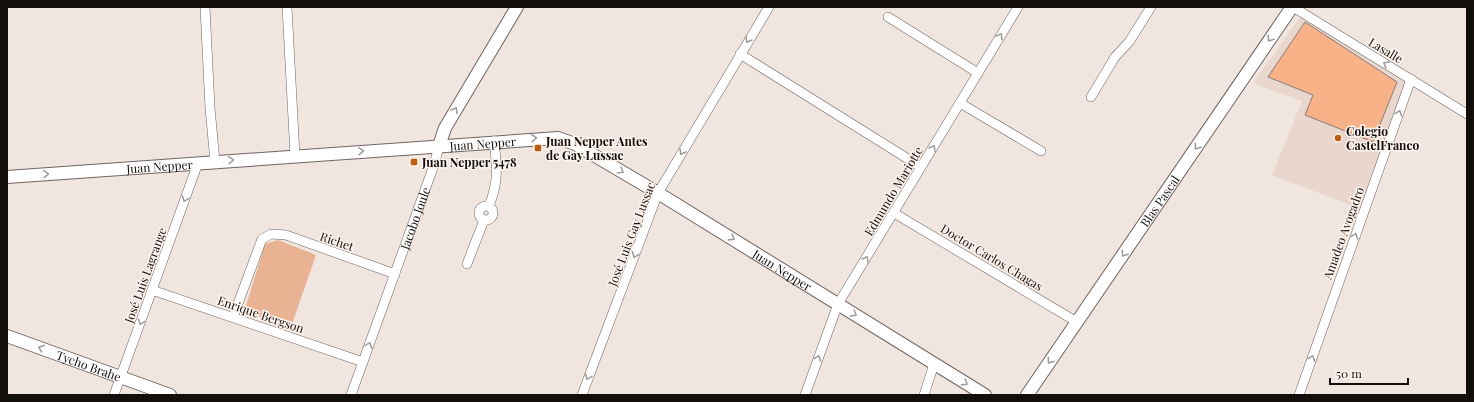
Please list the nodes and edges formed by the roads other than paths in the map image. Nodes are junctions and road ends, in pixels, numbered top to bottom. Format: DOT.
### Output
graph roads {
  1 [pos="205,7"];
  2 [pos="287,7"];
  3 [pos="517,7"];
  4 [pos="769,7"];
  5 [pos="1018,7"];
  6 [pos="1151,7"];
  7 [pos="1292,7"];
  8 [pos="888,17"];
  9 [pos="740,54"];
  10 [pos="978,73"];
  11 [pos="1411,79"];
  12 [pos="1091,97"];
  13 [pos="960,103"];
  14 [pos="1467,114"];
  15 [pos="494,141"];
  16 [pos="439,146"];
  17 [pos="1041,151"];
  18 [pos="295,156"];
  19 [pos="215,162"];
  20 [pos="198,163"];
  21 [pos="921,167"];
  22 [pos="7,178"];
  23 [pos="658,193"];
  24 [pos="894,213"];
  25 [pos="467,264"];
  26 [pos="395,274"];
  27 [pos="152,290"];
  28 [pos="838,304"];
  29 [pos="233,317"];
  30 [pos="1077,322"];
  31 [pos="7,336"];
  32 [pos="363,362"];
  33 [pos="934,364"];
  34 [pos="121,377"];
  35 [pos="114,395"];
  36 [pos="170,395"];
  37 [pos="351,395"];
  38 [pos="582,395"];
  39 [pos="805,395"];
  40 [pos="924,395"];
  41 [pos="984,395"];
  42 [pos="1027,395"];
  43 [pos="1299,395"];
  1 -- 19 [label="street"];
  2 -- 18 [label="street"];
  16 -- 3 [label="main road, Jacobo Joule, one-way"];
  4 -- 9 [label="street, José Luis Gay Lussac, one-way"];
  10 -- 5 [label="street, Edmundo Mariotte, one-way"];
  6 -- 12 [label="street"];
  11 -- 7 [label="street, Lasalle, one-way"];
  7 -- 30 [label="main road, Blas Pascal, one-way"];
  8 -- 10 [label="street"];
  9 -- 21 [label="street"];
  9 -- 23 [label="street, José Luis Gay Lussac, one-way"];
  10 -- 13 [label="street, Edmundo Mariotte"];
  11 -- 14 [label="street, Lasalle"];
  43 -- 11 [label="street, Amadeo Avogadro, one-way"];
  13 -- 17 [label="street"];
  21 -- 13 [label="street, Edmundo Mariotte, one-way"];
  15 -- 16 [label="main road, Juan Nepper"];
  15 -- 23 [label="main road, Juan Nepper, one-way"];
  15 -- 25 [label="street"];
  18 -- 16 [label="main road, Juan Nepper, one-way"];
  16 -- 26 [label="street, Jacobo Joule"];
  19 -- 18 [label="main road, Juan Nepper, one-way"];
  19 -- 20 [label="main road, Juan Nepper"];
  22 -- 20 [label="main road, Juan Nepper, one-way"];
  20 -- 27 [label="street, José Luis Lagrange, one-way"];
  21 -- 24 [label="street, Edmundo Mariotte"];
  23 -- 28 [label="main road, Juan Nepper, one-way"];
  23 -- 38 [label="street, José Luis Gay Lussac, one-way"];
  28 -- 24 [label="street, Edmundo Mariotte, one-way"];
  24 -- 30 [label="street, Doctor Carlos Chagas"];
  26 -- 29 [label="street, Richet"];
  32 -- 26 [label="street, Jacobo Joule, one-way"];
  27 -- 29 [label="street, Enrique Bergson"];
  27 -- 34 [label="street, José Luis Lagrange, one-way"];
  28 -- 33 [label="main road, Juan Nepper, one-way"];
  39 -- 28 [label="street, Edmundo Mariotte, one-way"];
  29 -- 32 [label="street, Enrique Bergson"];
  30 -- 42 [label="main road, Blas Pascal, one-way"];
  34 -- 31 [label="main road, Tycho Brahe, one-way"];
  32 -- 37 [label="street, Jacobo Joule"];
  33 -- 40 [label="street"];
  33 -- 41 [label="main road, Juan Nepper, one-way"];
  34 -- 35 [label="street, José Luis Lagrange"];
  34 -- 36 [label="main road, Tycho Brahe"];
}
